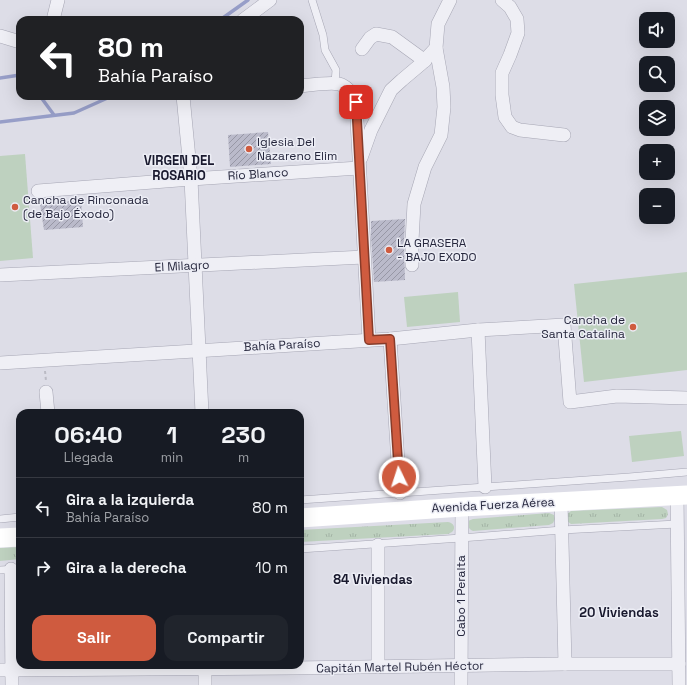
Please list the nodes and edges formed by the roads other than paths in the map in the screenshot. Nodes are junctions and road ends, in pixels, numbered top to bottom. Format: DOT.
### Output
graph roads {
  1 [pos="58,0"];
  2 [pos="270,0"];
  3 [pos="312,0"];
  4 [pos="450,0"];
  5 [pos="502,0"];
  6 [pos="54,16"];
  7 [pos="248,16"];
  8 [pos="0,36"];
  9 [pos="16,41"];
  10 [pos="436,48"];
  11 [pos="362,49"];
  12 [pos="424,61"];
  13 [pos="335,83"];
  14 [pos="304,86"];
  15 [pos="183,100"];
  16 [pos="564,135"];
  17 [pos="359,165"];
  18 [pos="191,178"];
  19 [pos="38,191"];
  20 [pos="364,257"];
  21 [pos="196,265"];
  22 [pos="412,265"];
  23 [pos="0,274"];
  24 [pos="478,330"];
  25 [pos="390,339"];
  26 [pos="369,340"];
  27 [pos="199,350"];
  28 [pos="0,363"];
  29 [pos="46,392"];
  30 [pos="687,398"];
  31 [pos="48,409"];
  32 [pos="202,409"];
  33 [pos="687,472"];
  34 [pos="485,487"];
  35 [pos="400,493"];
  36 [pos="682,495"];
  37 [pos="304,500"];
  38 [pos="561,502"];
  39 [pos="462,507"];
  40 [pos="16,517"];
  41 [pos="304,518"];
  42 [pos="0,519"];
  43 [pos="677,524"];
  44 [pos="562,530"];
  45 [pos="16,537"];
  46 [pos="0,538"];
  47 [pos="461,538"];
  48 [pos="378,544"];
  49 [pos="304,549"];
  50 [pos="10,569"];
  51 [pos="683,602"];
  52 [pos="566,664"];
  53 [pos="679,664"];
  54 [pos="461,666"];
  55 [pos="304,667"];
  56 [pos="378,667"];
  57 [pos="6,669"];
  58 [pos="16,669"];
  59 [pos="205,669"];
  60 [pos="12,685"];
  61 [pos="205,685"];
  62 [pos="461,685"];
  63 [pos="679,685"];
  1 -- 6 [label="street"];
  2 -- 7 [label="street"];
  3 -- 13 [label="lane"];
  4 -- 10 [label="street"];
  5 -- 16 [label="street"];
  8 -- 9 [label="street"];
  10 -- 12 [label="street"];
  10 -- 22 [label="street"];
  11 -- 12 [label="street"];
  12 -- 17 [label="street"];
  13 -- 14 [label="street"];
  13 -- 17 [label="street"];
  15 -- 18 [label="street"];
  17 -- 18 [label="street, Río Blanco"];
  17 -- 20 [label="street"];
  18 -- 19 [label="street, Río Blanco"];
  18 -- 21 [label="street"];
  20 -- 21 [label="street, El Milagro"];
  20 -- 26 [label="street"];
  21 -- 23 [label="street, El Milagro"];
  21 -- 27 [label="street"];
  24 -- 25 [label="street, Bahía Paraíso"];
  24 -- 30 [label="street, Bahía Paraíso"];
  24 -- 34 [label="street"];
  25 -- 26 [label="street, Bahía Paraíso"];
  25 -- 35 [label="street"];
  26 -- 27 [label="street, Bahía Paraíso"];
  27 -- 28 [label="street, Bahía Paraíso"];
  27 -- 32 [label="street"];
  29 -- 31 [label="street"];
  33 -- 34 [label="lane"];
  34 -- 35 [label="lane"];
  35 -- 37 [label="lane"];
  36 -- 38 [label="main road, Avenida Fuerza Aérea"];
  36 -- 43 [label="street"];
  38 -- 39 [label="main road, Avenida Fuerza Aérea"];
  38 -- 44 [label="street"];
  39 -- 41 [label="main road, Avenida Fuerza Aérea"];
  39 -- 47 [label="street, Cabo 1 Peralta"];
  40 -- 42 [label="lane"];
  43 -- 44 [label="lane"];
  43 -- 51 [label="street"];
  44 -- 47 [label="lane"];
  44 -- 52 [label="street"];
  45 -- 46 [label="main road"];
  47 -- 48 [label="lane"];
  47 -- 54 [label="street, Cabo 1 Peralta"];
  48 -- 49 [label="lane"];
  48 -- 56 [label="street"];
  50 -- 57 [label="street"];
  51 -- 53 [label="street"];
  52 -- 53 [label="street, Capitán Martel Rubén Héctor"];
  52 -- 54 [label="street, Capitán Martel Rubén Héctor"];
  53 -- 63 [label="street"];
  54 -- 56 [label="street, Capitán Martel Rubén Héctor"];
  54 -- 62 [label="street, Cabo 1 Peralta"];
  55 -- 56 [label="street, Capitán Martel Rubén Héctor"];
  57 -- 58 [label="street, Capitán Martel Rubén Héctor"];
  57 -- 60 [label="street"];
  59 -- 61 [label="street"];
}
